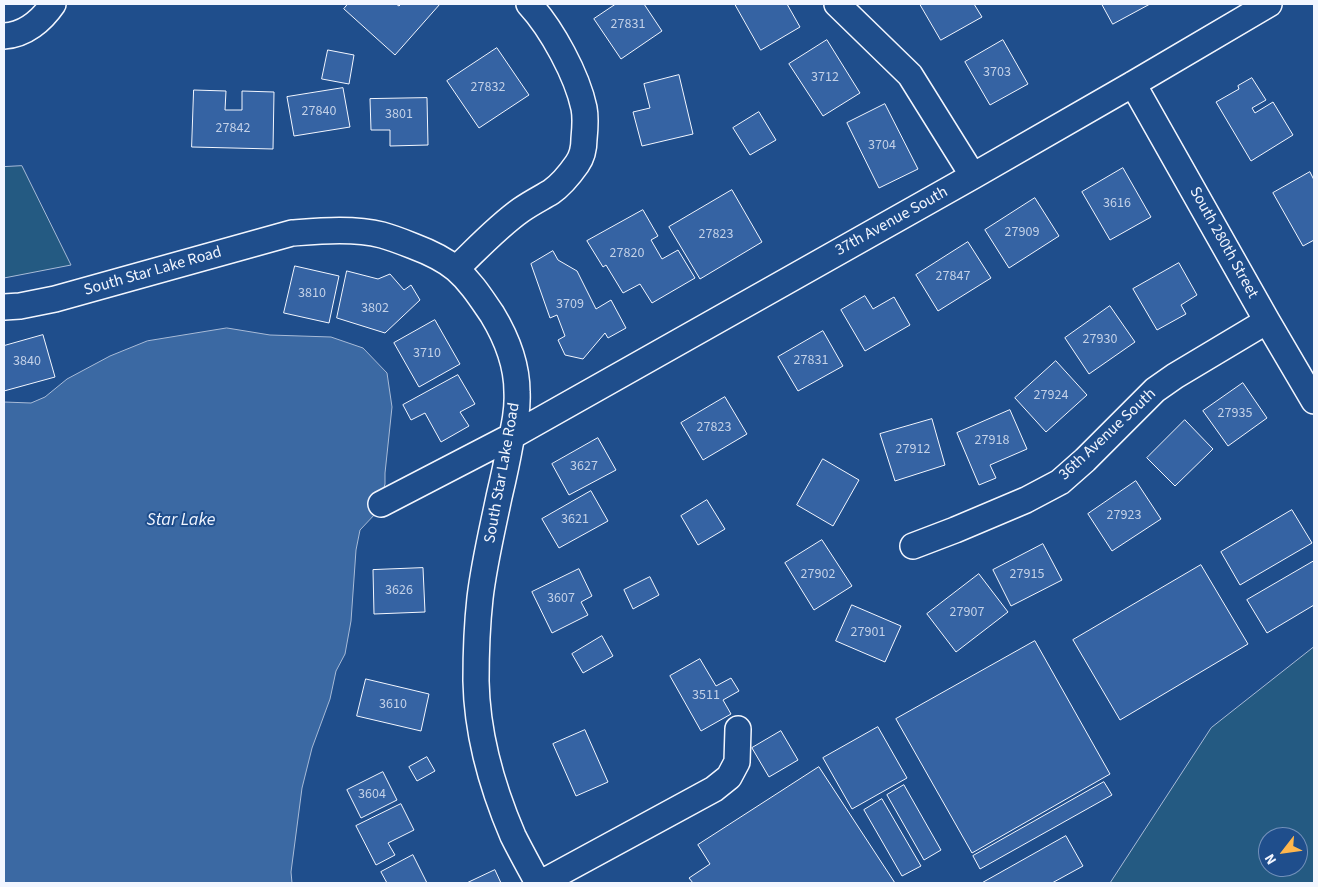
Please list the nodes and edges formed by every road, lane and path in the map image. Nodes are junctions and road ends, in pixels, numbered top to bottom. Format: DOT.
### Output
graph roads {
  1 [pos="53,4"];
  2 [pos="529,4"];
  3 [pos="837,4"];
  4 [pos="1269,4"];
  5 [pos="4,36"];
  6 [pos="1133,84"];
  7 [pos="973,176"];
  8 [pos="456,269"];
  9 [pos="4,307"];
  10 [pos="1267,321"];
  11 [pos="1314,401"];
  12 [pos="512,436"];
  13 [pos="381,504"];
  14 [pos="913,546"];
  15 [pos="738,729"];
  16 [pos="540,883"];
  1 -- 5 [label="street"];
  2 -- 8 [label="street"];
  3 -- 7 [label="street"];
  4 -- 6 [label="street, 37th Avenue South"];
  6 -- 7 [label="street, 37th Avenue South"];
  6 -- 10 [label="street, South 280th Street"];
  7 -- 12 [label="street, 37th Avenue South"];
  8 -- 9 [label="street, South Star Lake Road"];
  8 -- 12 [label="street, South Star Lake Road"];
  10 -- 11 [label="street, South 280th Street"];
  10 -- 14 [label="street, 36th Avenue South"];
  12 -- 13 [label="street, 37th Avenue South"];
  12 -- 16 [label="street, South Star Lake Road"];
  15 -- 16 [label="street"];
}
